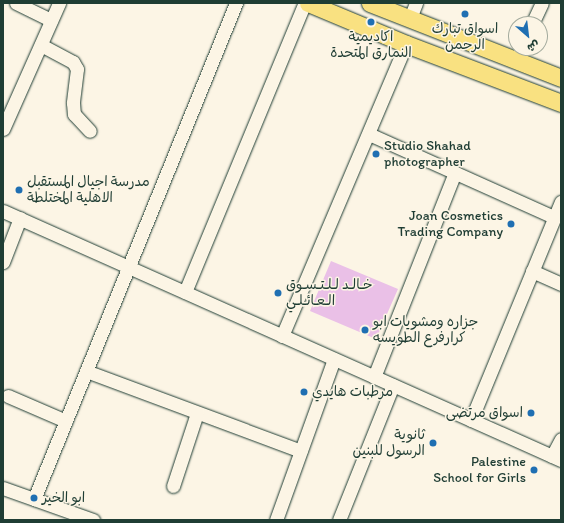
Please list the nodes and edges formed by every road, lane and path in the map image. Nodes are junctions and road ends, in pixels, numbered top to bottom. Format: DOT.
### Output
graph roads {
  1 [pos="16,3"];
  2 [pos="59,3"];
  3 [pos="236,3"];
  4 [pos="307,3"];
  5 [pos="370,3"];
  6 [pos="542,3"];
  7 [pos="413,10"];
  8 [pos="536,16"];
  9 [pos="51,20"];
  10 [pos="406,44"];
  11 [pos="41,45"];
  12 [pos="523,58"];
  13 [pos="561,78"];
  14 [pos="520,88"];
  15 [pos="561,103"];
  16 [pos="6,115"];
  17 [pos="3,129"];
  18 [pos="90,131"];
  19 [pos="369,134"];
  20 [pos="455,172"];
  21 [pos="561,202"];
  22 [pos="3,211"];
  23 [pos="554,217"];
  24 [pos="20,218"];
  25 [pos="3,262"];
  26 [pos="128,267"];
  27 [pos="532,271"];
  28 [pos="561,284"];
  29 [pos="185,292"];
  30 [pos="282,336"];
  31 [pos="334,359"];
  32 [pos="86,371"];
  33 [pos="374,377"];
  34 [pos="393,385"];
  35 [pos="8,396"];
  36 [pos="197,412"];
  37 [pos="471,420"];
  38 [pos="66,421"];
  39 [pos="561,440"];
  40 [pos="301,451"];
  41 [pos="556,458"];
  42 [pos="173,486"];
  43 [pos="3,488"];
  44 [pos="34,499"];
  45 [pos="77,517"];
  46 [pos="93,520"];
  47 [pos="276,520"];
  48 [pos="339,520"];
  1 -- 9 [label="street"];
  2 -- 9 [label="street"];
  3 -- 26 [label="street"];
  4 -- 10 [label="main road"];
  4 -- 29 [label="street"];
  5 -- 7 [label="main road"];
  6 -- 8 [label="street"];
  7 -- 12 [label="main road"];
  9 -- 11 [label="street"];
  10 -- 14 [label="main road"];
  10 -- 19 [label="street"];
  11 -- 16 [label="street"];
  11 -- 18 [label="street"];
  12 -- 13 [label="main road"];
  12 -- 14 [label="main road"];
  14 -- 15 [label="main road"];
  16 -- 17 [label="street"];
  19 -- 20 [label="street"];
  19 -- 30 [label="street"];
  20 -- 23 [label="street"];
  20 -- 33 [label="street"];
  21 -- 23 [label="street"];
  22 -- 24 [label="street"];
  23 -- 27 [label="street"];
  24 -- 25 [label="street"];
  24 -- 26 [label="street"];
  26 -- 29 [label="street"];
  26 -- 32 [label="street"];
  27 -- 28 [label="street"];
  27 -- 37 [label="street"];
  29 -- 30 [label="street"];
  30 -- 31 [label="street"];
  31 -- 33 [label="street"];
  31 -- 40 [label="street"];
  32 -- 36 [label="street"];
  32 -- 38 [label="street"];
  33 -- 34 [label="street"];
  34 -- 37 [label="street"];
  34 -- 48 [label="street"];
  35 -- 38 [label="street"];
  36 -- 40 [label="street"];
  36 -- 42 [label="street"];
  37 -- 41 [label="street"];
  38 -- 44 [label="street"];
  39 -- 41 [label="street"];
  40 -- 47 [label="street"];
  43 -- 44 [label="street"];
  44 -- 45 [label="street"];
  45 -- 46 [label="street"];
}
